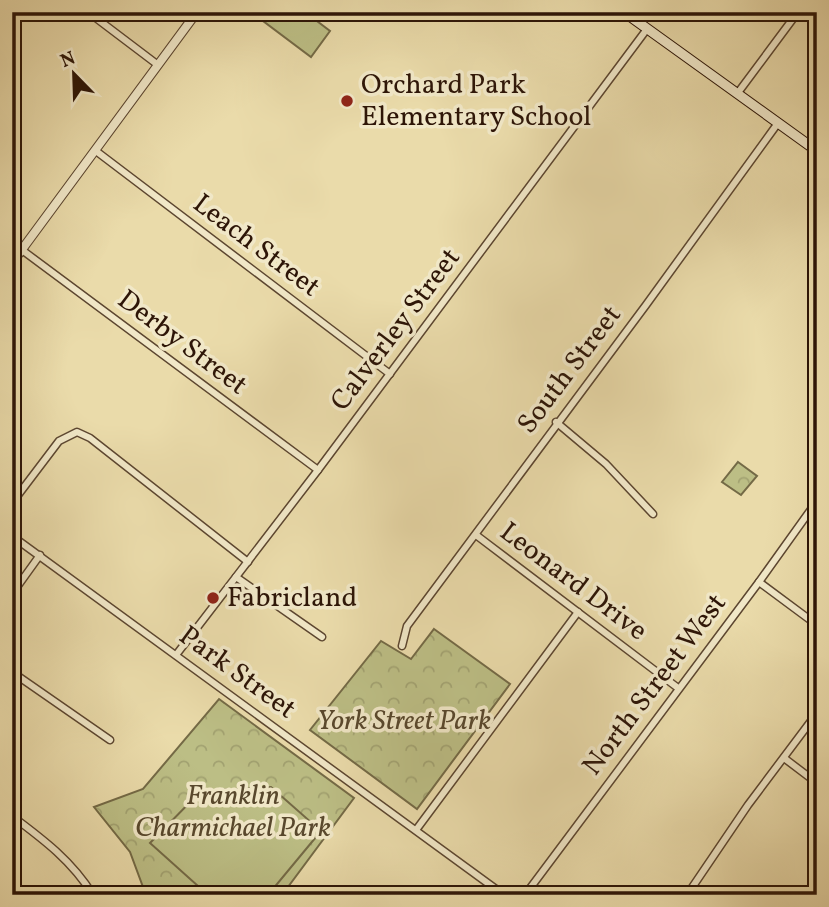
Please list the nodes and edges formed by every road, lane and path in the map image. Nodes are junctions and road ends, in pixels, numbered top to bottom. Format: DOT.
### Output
graph roads {
  1 [pos="88,12"];
  2 [pos="197,12"];
  3 [pos="624,12"];
  4 [pos="798,12"];
  5 [pos="647,29"];
  6 [pos="158,65"];
  7 [pos="737,94"];
  8 [pos="778,123"];
  9 [pos="96,151"];
  10 [pos="817,151"];
  11 [pos="22,250"];
  12 [pos="12,263"];
  13 [pos="390,374"];
  14 [pos="556,422"];
  15 [pos="318,470"];
  16 [pos="817,500"];
  17 [pos="12,503"];
  18 [pos="653,514"];
  19 [pos="476,535"];
  20 [pos="12,536"];
  21 [pos="40,555"];
  22 [pos="248,562"];
  23 [pos="236,577"];
  24 [pos="759,582"];
  25 [pos="12,594"];
  26 [pos="578,612"];
  27 [pos="817,625"];
  28 [pos="322,637"];
  29 [pos="402,646"];
  30 [pos="176,655"];
  31 [pos="12,672"];
  32 [pos="678,688"];
  33 [pos="817,713"];
  34 [pos="110,740"];
  35 [pos="784,758"];
  36 [pos="817,783"];
  37 [pos="12,816"];
  38 [pos="416,830"];
  39 [pos="93,895"];
  40 [pos="504,895"];
  41 [pos="525,895"];
  42 [pos="687,895"];
  1 -- 6 [label="street"];
  2 -- 6 [label="street"];
  3 -- 5 [label="main road"];
  4 -- 7 [label="street"];
  5 -- 7 [label="main road"];
  5 -- 13 [label="street, Calverley Street"];
  6 -- 9 [label="street"];
  7 -- 8 [label="main road"];
  8 -- 10 [label="main road"];
  8 -- 14 [label="street, South Street"];
  9 -- 11 [label="street"];
  9 -- 13 [label="street, Leach Street"];
  11 -- 12 [label="street"];
  11 -- 15 [label="street, Derby Street"];
  13 -- 15 [label="street, Calverley Street"];
  14 -- 18 [label="street"];
  14 -- 19 [label="street, South Street"];
  15 -- 22 [label="street, Calverley Street"];
  16 -- 24 [label="street, North Street West"];
  17 -- 22 [label="street"];
  19 -- 26 [label="street, Leonard Drive"];
  19 -- 29 [label="street, South Street"];
  20 -- 21 [label="street, Park Street"];
  21 -- 25 [label="street"];
  21 -- 30 [label="street, Park Street"];
  22 -- 23 [label="street, Calverley Street"];
  23 -- 28 [label="street"];
  23 -- 30 [label="street, Calverley Street"];
  24 -- 27 [label="street"];
  24 -- 32 [label="street, North Street West"];
  26 -- 32 [label="street, Leonard Drive"];
  26 -- 38 [label="street"];
  30 -- 38 [label="street, Park Street"];
  31 -- 34 [label="street"];
  32 -- 41 [label="street, North Street West"];
  33 -- 35 [label="street"];
  35 -- 36 [label="street"];
  35 -- 42 [label="street"];
  37 -- 39 [label="street"];
  38 -- 40 [label="street, Park Street"];
}
